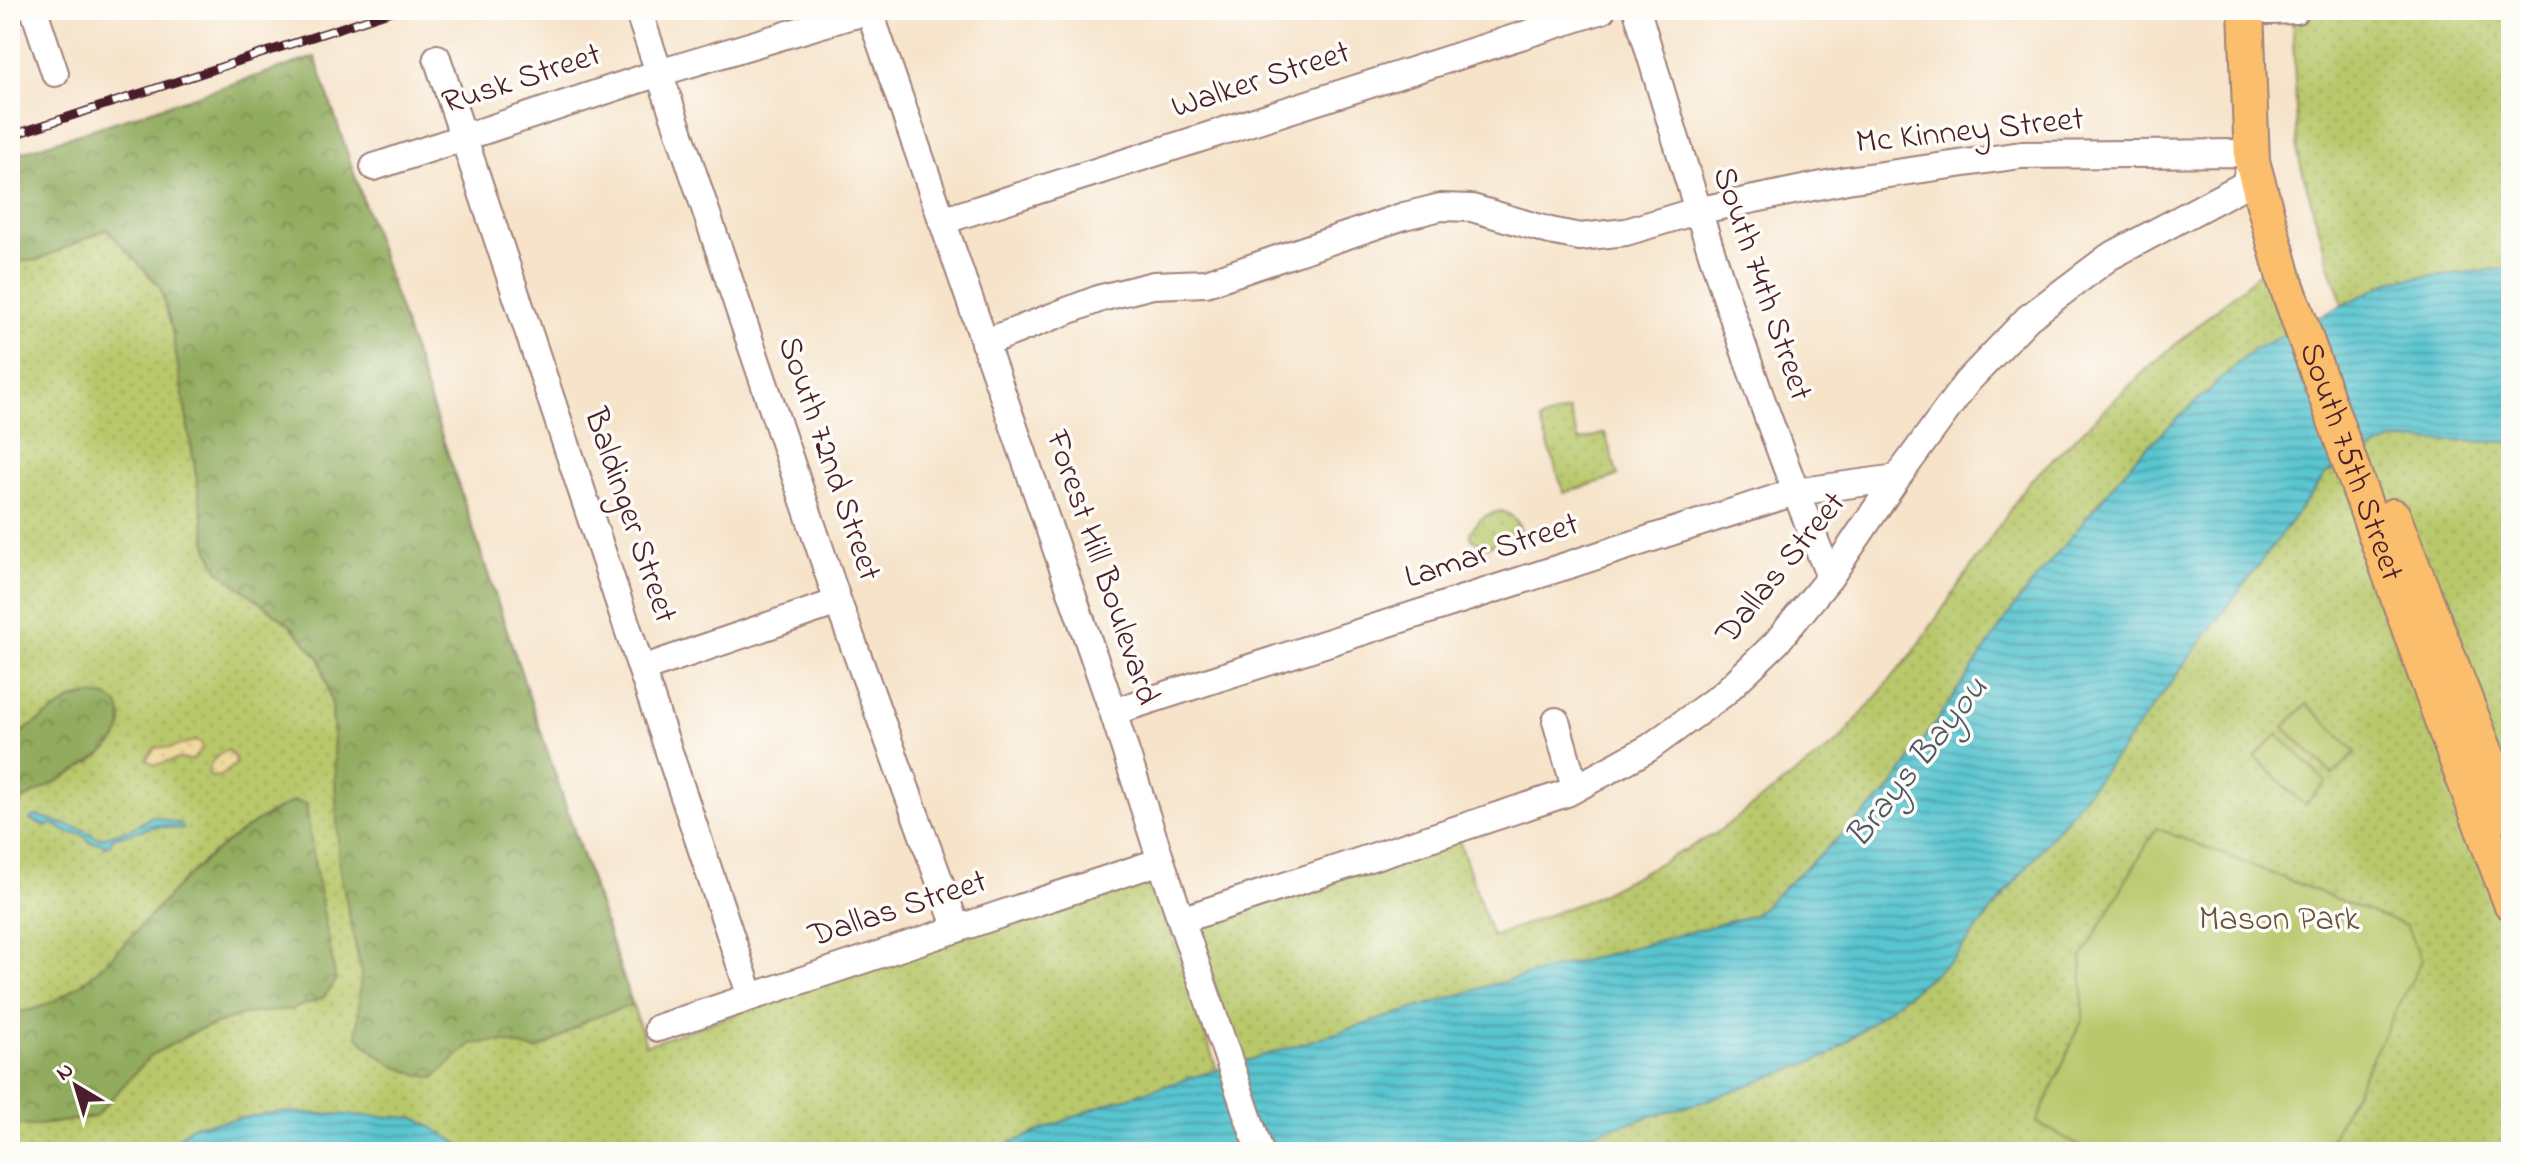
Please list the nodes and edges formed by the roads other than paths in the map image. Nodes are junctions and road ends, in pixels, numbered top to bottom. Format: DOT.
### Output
graph roads {
  1 [pos="34,10"];
  2 [pos="638,10"];
  3 [pos="1602,10"];
  4 [pos="1637,10"];
  5 [pos="2270,10"];
  6 [pos="872,11"];
  7 [pos="437,58"];
  8 [pos="55,73"];
  9 [pos="659,73"];
  10 [pos="463,138"];
  11 [pos="2252,161"];
  12 [pos="374,167"];
  13 [pos="1696,211"];
  14 [pos="942,221"];
  15 [pos="2294,278"];
  16 [pos="984,343"];
  17 [pos="1897,478"];
  18 [pos="1795,492"];
  19 [pos="2376,503"];
  20 [pos="1830,577"];
  21 [pos="838,602"];
  22 [pos="642,669"];
  23 [pos="1113,712"];
  24 [pos="1556,721"];
  25 [pos="1575,788"];
  26 [pos="2511,817"];
  27 [pos="1161,861"];
  28 [pos="2511,903"];
  29 [pos="1181,920"];
  30 [pos="957,929"];
  31 [pos="751,997"];
  32 [pos="658,1028"];
  33 [pos="1260,1152"];
  1 -- 8 [label="street"];
  2 -- 9 [label="street, South 72nd Street"];
  3 -- 14 [label="street, Walker Street"];
  4 -- 13 [label="street, South 74th Street"];
  5 -- 11 [label="main road, South 75th Street"];
  5 -- 15 [label="main road, South 75th Street"];
  6 -- 9 [label="street, Rusk Street"];
  6 -- 14 [label="street, Forest Hill Boulevard"];
  7 -- 10 [label="street, Baldinger Street"];
  9 -- 10 [label="street, Rusk Street"];
  9 -- 21 [label="street, South 72nd Street"];
  10 -- 12 [label="street, Rusk Street"];
  10 -- 22 [label="street, Baldinger Street"];
  11 -- 13 [label="street, Mc Kinney Street"];
  11 -- 15 [label="main road, South 75th Street"];
  11 -- 17 [label="street, Dallas Street"];
  13 -- 16 [label="street, Mc Kinney Street"];
  13 -- 18 [label="street, South 74th Street"];
  14 -- 16 [label="street, Forest Hill Boulevard"];
  15 -- 19 [label="main road, South 75th Street"];
  16 -- 23 [label="street, Forest Hill Boulevard"];
  17 -- 18 [label="street, Lamar Street"];
  17 -- 20 [label="street, Dallas Street"];
  18 -- 20 [label="street, South 74th Street"];
  18 -- 23 [label="street, Lamar Street"];
  19 -- 26 [label="main road, South 75th Street"];
  19 -- 28 [label="main road, South 75th Street"];
  20 -- 25 [label="street, Dallas Street"];
  21 -- 22 [label="street"];
  21 -- 30 [label="street, South 72nd Street"];
  22 -- 31 [label="street, Baldinger Street"];
  23 -- 27 [label="street, Forest Hill Boulevard"];
  24 -- 25 [label="street"];
  25 -- 29 [label="street, Dallas Street"];
  27 -- 29 [label="street, Forest Hill Boulevard"];
  27 -- 30 [label="street, Dallas Street"];
  29 -- 33 [label="street, Forest Hill Boulevard"];
  30 -- 31 [label="street, Dallas Street"];
  31 -- 32 [label="street, Dallas Street"];
}
